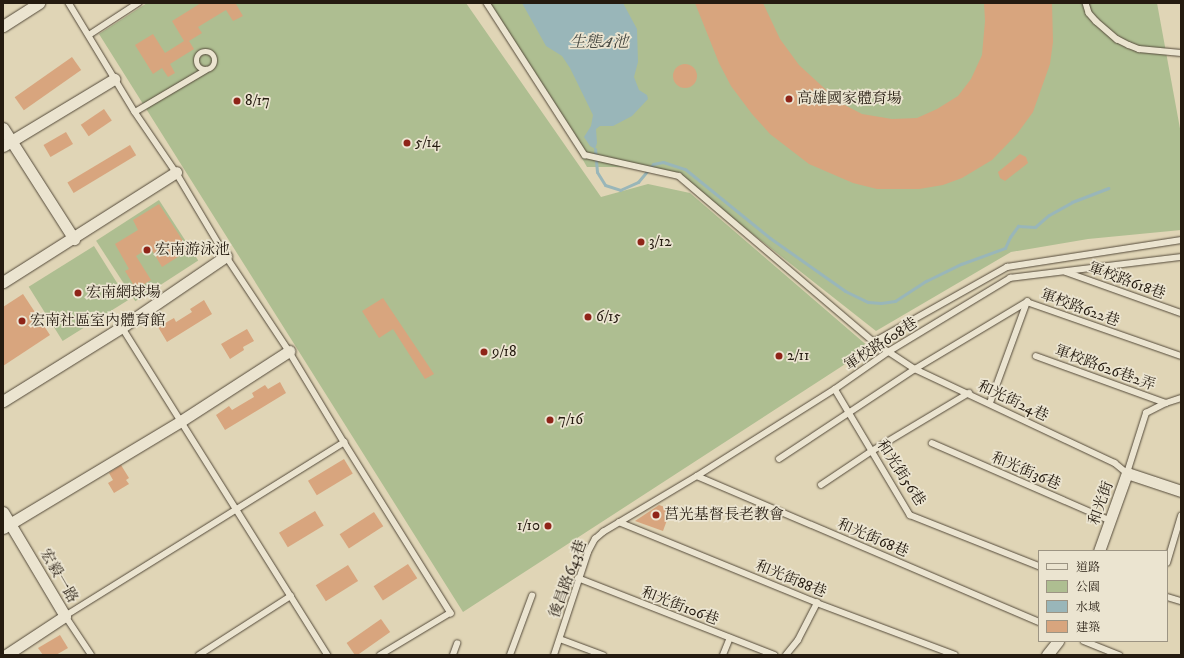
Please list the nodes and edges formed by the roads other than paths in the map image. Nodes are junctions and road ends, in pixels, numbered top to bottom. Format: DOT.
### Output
graph roads {
  1 [pos="39,3"];
  2 [pos="68,3"];
  3 [pos="138,3"];
  4 [pos="487,3"];
  5 [pos="1086,3"];
  6 [pos="3,26"];
  7 [pos="89,35"];
  8 [pos="1181,53"];
  9 [pos="206,70"];
  10 [pos="114,79"];
  11 [pos="135,112"];
  12 [pos="3,128"];
  13 [pos="7,143"];
  14 [pos="176,172"];
  15 [pos="74,239"];
  16 [pos="1181,240"];
  17 [pos="226,256"];
  18 [pos="1181,257"];
  19 [pos="1064,271"];
  20 [pos="3,282"];
  21 [pos="1027,302"];
  22 [pos="1181,313"];
  23 [pos="122,327"];
  24 [pos="874,342"];
  25 [pos="289,351"];
  26 [pos="888,352"];
  27 [pos="1036,356"];
  28 [pos="1181,356"];
  29 [pos="915,369"];
  30 [pos="835,389"];
  31 [pos="969,393"];
  32 [pos="1181,398"];
  33 [pos="3,401"];
  34 [pos="990,403"];
  35 [pos="1166,403"];
  36 [pos="849,412"];
  37 [pos="181,421"];
  38 [pos="344,442"];
  39 [pos="932,443"];
  40 [pos="872,451"];
  41 [pos="780,459"];
  42 [pos="1128,473"];
  43 [pos="697,476"];
  44 [pos="821,485"];
  45 [pos="1181,491"];
  46 [pos="236,509"];
  47 [pos="3,512"];
  48 [pos="1181,516"];
  49 [pos="1111,521"];
  50 [pos="619,522"];
  51 [pos="7,526"];
  52 [pos="1099,550"];
  53 [pos="1168,560"];
  54 [pos="1038,566"];
  55 [pos="578,578"];
  56 [pos="291,596"];
  57 [pos="532,596"];
  58 [pos="1168,597"];
  59 [pos="1181,601"];
  60 [pos="817,603"];
  61 [pos="65,616"];
  62 [pos="1038,622"];
  63 [pos="730,638"];
  64 [pos="560,639"];
  65 [pos="1057,642"];
  66 [pos="1086,642"];
  67 [pos="457,644"];
  68 [pos="6,655"];
  69 [pos="91,655"];
  70 [pos="199,655"];
  71 [pos="328,655"];
  72 [pos="381,655"];
  73 [pos="453,655"];
  74 [pos="510,655"];
  75 [pos="554,655"];
  76 [pos="603,655"];
  77 [pos="722,655"];
  78 [pos="774,655"];
  79 [pos="786,655"];
  80 [pos="955,655"];
  81 [pos="1047,655"];
  82 [pos="1119,655"];
  1 -- 6 [label="street"];
  2 -- 7 [label="lane"];
  3 -- 7 [label="lane"];
  4 -- 24 [label="lane, 和光街24巷"];
  5 -- 8 [label="lane"];
  7 -- 10 [label="lane"];
  9 -- 11 [label="lane"];
  10 -- 11 [label="lane"];
  10 -- 13 [label="street"];
  11 -- 14 [label="lane"];
  12 -- 13 [label="street"];
  13 -- 15 [label="street"];
  14 -- 15 [label="street"];
  14 -- 17 [label="lane"];
  15 -- 20 [label="street"];
  16 -- 24 [label="lane"];
  17 -- 23 [label="street"];
  17 -- 25 [label="lane"];
  18 -- 19 [label="lane, 軍校路608巷"];
  19 -- 22 [label="lane, 軍校路618巷"];
  19 -- 26 [label="lane, 軍校路608巷"];
  21 -- 28 [label="lane, 軍校路622巷"];
  21 -- 29 [label="lane, 軍校路622巷"];
  21 -- 34 [label="lane"];
  23 -- 33 [label="street"];
  23 -- 37 [label="lane"];
  24 -- 26 [label="lane, 和光街24巷"];
  25 -- 37 [label="street"];
  25 -- 38 [label="lane"];
  26 -- 29 [label="lane, 和光街24巷"];
  26 -- 30 [label="lane, 軍校路608巷"];
  27 -- 35 [label="lane, 軍校路626巷2弄"];
  29 -- 31 [label="lane, 和光街24巷"];
  29 -- 36 [label="lane, 軍校路622巷"];
  30 -- 36 [label="lane, 和光街56巷"];
  30 -- 43 [label="lane, 軍校路608巷"];
  31 -- 34 [label="lane, 和光街24巷"];
  31 -- 40 [label="lane"];
  32 -- 35 [label="lane"];
  34 -- 42 [label="lane, 和光街24巷"];
  35 -- 42 [label="lane"];
  36 -- 40 [label="lane, 和光街56巷"];
  36 -- 41 [label="lane, 軍校路622巷"];
  37 -- 46 [label="lane"];
  37 -- 51 [label="street"];
  38 -- 46 [label="lane"];
  38 -- 72 [label="lane"];
  39 -- 49 [label="lane, 和光街36巷"];
  40 -- 44 [label="lane"];
  40 -- 54 [label="lane, 和光街56巷"];
  42 -- 45 [label="street, 和光街"];
  42 -- 49 [label="street, 和光街"];
  43 -- 50 [label="lane, 軍校路608巷"];
  43 -- 62 [label="lane, 和光街68巷"];
  46 -- 56 [label="lane"];
  46 -- 61 [label="lane"];
  47 -- 51 [label="street, 宏毅一路"];
  48 -- 53 [label="lane"];
  49 -- 52 [label="street, 和光街"];
  50 -- 55 [label="lane, 後昌路643巷"];
  50 -- 60 [label="lane, 和光街88巷"];
  51 -- 61 [label="street, 宏毅一路"];
  55 -- 63 [label="lane, 和光街106巷"];
  55 -- 64 [label="lane, 後昌路643巷"];
  56 -- 70 [label="lane"];
  56 -- 71 [label="lane"];
  57 -- 74 [label="lane"];
  58 -- 59 [label="lane"];
  60 -- 79 [label="lane"];
  60 -- 80 [label="lane, 和光街88巷"];
  61 -- 68 [label="street, 宏毅一路"];
  61 -- 69 [label="lane"];
  63 -- 77 [label="lane"];
  63 -- 78 [label="lane, 和光街106巷"];
  64 -- 75 [label="lane, 後昌路643巷"];
  64 -- 76 [label="lane"];
  65 -- 81 [label="street"];
  66 -- 82 [label="lane"];
  67 -- 73 [label="lane"];
}
